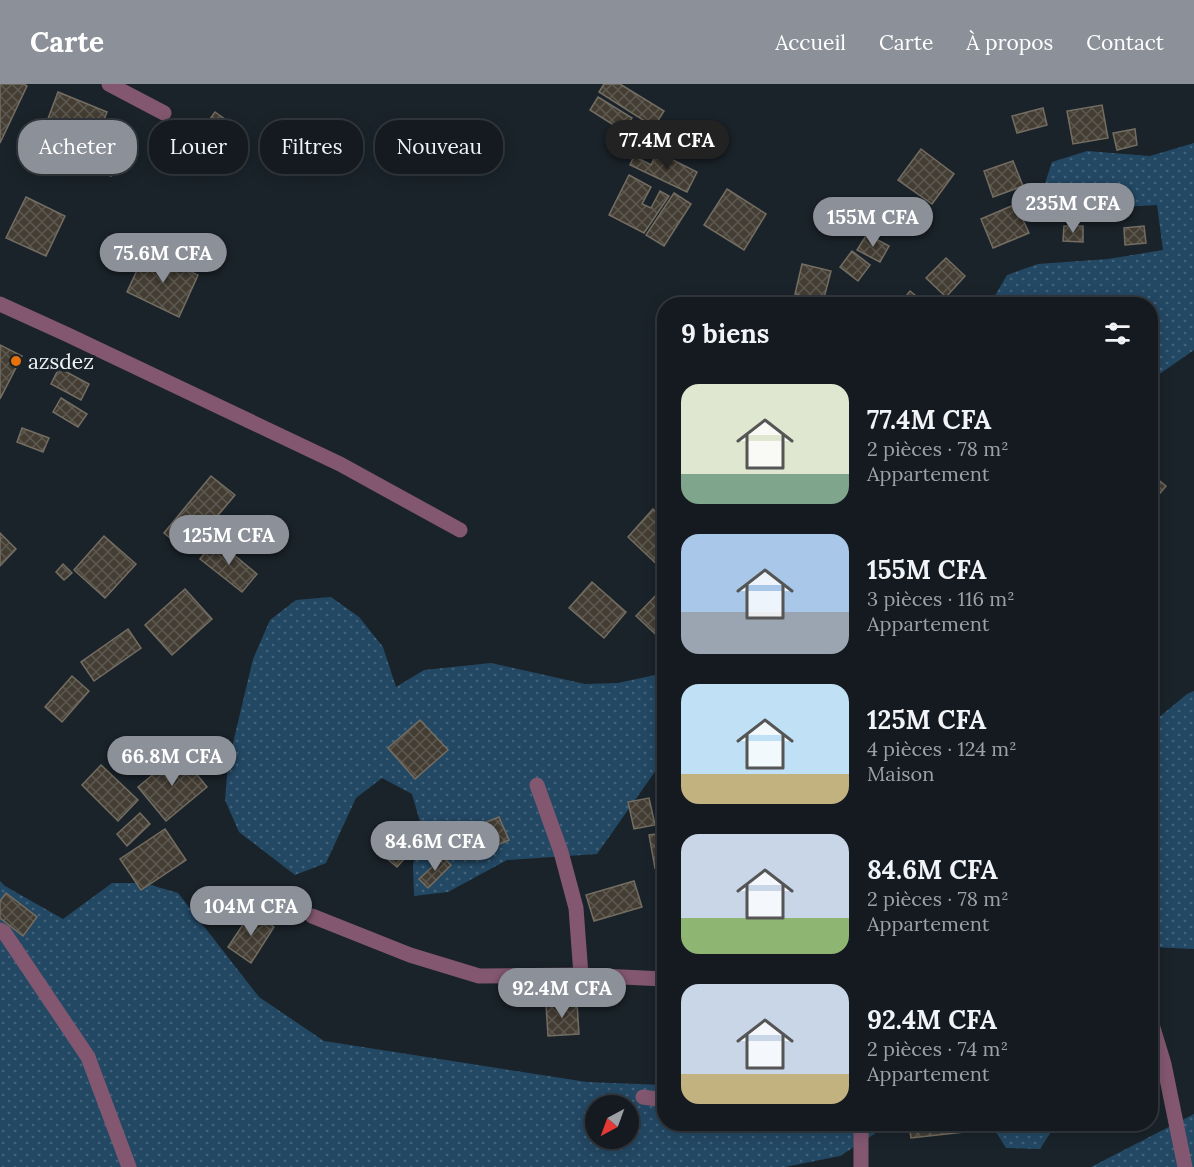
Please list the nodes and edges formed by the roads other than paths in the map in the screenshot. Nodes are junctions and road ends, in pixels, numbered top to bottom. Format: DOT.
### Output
graph roads {
  1 [pos="109,84"];
  2 [pos="164,113"];
  3 [pos="0,304"];
  4 [pos="460,530"];
  5 [pos="537,786"];
  6 [pos="312,916"];
  7 [pos="0,930"];
  8 [pos="581,975"];
  9 [pos="657,979"];
  10 [pos="1158,1044"];
  11 [pos="643,1097"];
  12 [pos="657,1099"];
  13 [pos="861,1131"];
  14 [pos="129,1167"];
  15 [pos="861,1167"];
  16 [pos="1185,1167"];
  1 -- 2 [label="street"];
  3 -- 4 [label="street"];
  5 -- 8 [label="street"];
  6 -- 8 [label="street"];
  7 -- 14 [label="street"];
  8 -- 9 [label="street"];
  10 -- 16 [label="street"];
  11 -- 12 [label="street"];
  13 -- 15 [label="street"];
}
